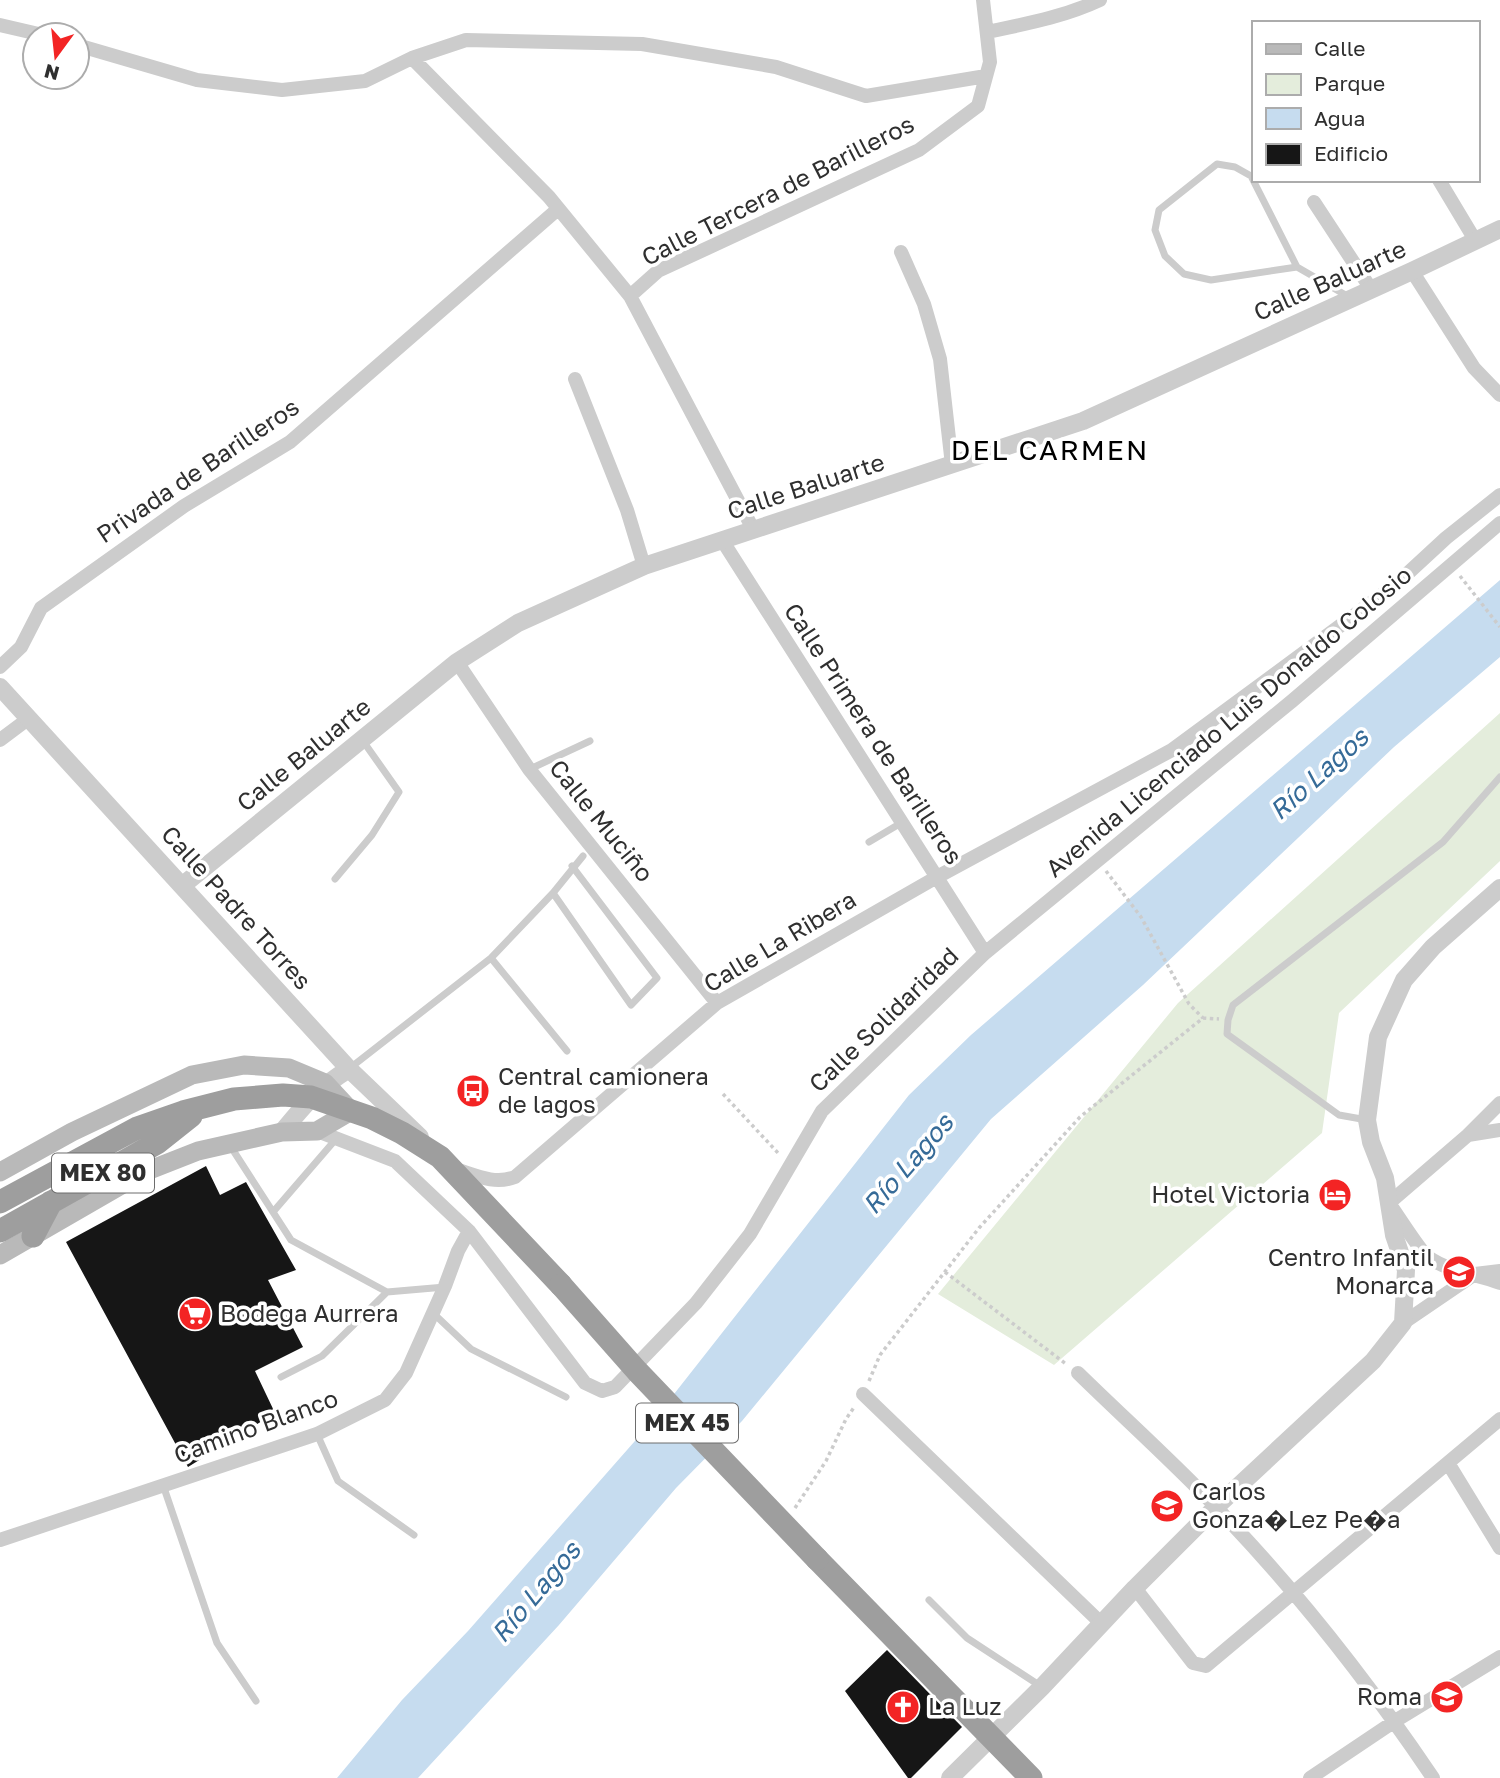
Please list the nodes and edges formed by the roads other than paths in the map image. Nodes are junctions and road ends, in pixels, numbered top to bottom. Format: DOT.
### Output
graph roads {
  1 [pos="983,0"];
  2 [pos="1100,0"];
  3 [pos="0,25"];
  4 [pos="21,30"];
  5 [pos="987,32"];
  6 [pos="91,49"];
  7 [pos="412,58"];
  8 [pos="988,69"];
  9 [pos="1252,178"];
  10 [pos="1254,182"];
  11 [pos="1440,182"];
  12 [pos="1314,202"];
  13 [pos="558,209"];
  14 [pos="1500,229"];
  15 [pos="1475,240"];
  16 [pos="901,252"];
  17 [pos="1297,267"];
  18 [pos="1412,271"];
  19 [pos="1371,289"];
  20 [pos="630,296"];
  21 [pos="1351,298"];
  22 [pos="575,379"];
  23 [pos="1500,395"];
  24 [pos="952,465"];
  25 [pos="1500,495"];
  26 [pos="1500,523"];
  27 [pos="754,528"];
  28 [pos="722,540"];
  29 [pos="644,566"];
  30 [pos="457,662"];
  31 [pos="0,667"];
  32 [pos="0,687"];
  33 [pos="28,719"];
  34 [pos="362,739"];
  35 [pos="0,740"];
  36 [pos="590,741"];
  37 [pos="529,769"];
  38 [pos="1500,776"];
  39 [pos="902,822"];
  40 [pos="869,842"];
  41 [pos="583,856"];
  42 [pos="572,866"];
  43 [pos="937,877"];
  44 [pos="335,879"];
  45 [pos="183,885"];
  46 [pos="1500,888"];
  47 [pos="553,893"];
  48 [pos="985,953"];
  49 [pos="491,958"];
  50 [pos="717,1003"];
  51 [pos="567,1051"];
  52 [pos="349,1069"];
  53 [pos="318,1090"];
  54 [pos="1500,1103"];
  55 [pos="201,1107"];
  56 [pos="351,1111"];
  57 [pos="1367,1120"];
  58 [pos="1500,1130"];
  59 [pos="317,1131"];
  60 [pos="282,1132"];
  61 [pos="1468,1135"];
  62 [pos="336,1139"];
  63 [pos="230,1144"];
  64 [pos="445,1162"];
  65 [pos="0,1172"];
  66 [pos="0,1202"];
  67 [pos="51,1202"];
  68 [pos="1390,1203"];
  69 [pos="273,1212"];
  70 [pos="0,1231"];
  71 [pos="469,1231"];
  72 [pos="33,1236"];
  73 [pos="0,1255"];
  74 [pos="1500,1270"];
  75 [pos="1475,1274"];
  76 [pos="1500,1283"];
  77 [pos="446,1286"];
  78 [pos="387,1292"];
  79 [pos="433,1313"];
  80 [pos="1403,1323"];
  81 [pos="1078,1373"];
  82 [pos="281,1377"];
  83 [pos="863,1394"];
  84 [pos="566,1397"];
  85 [pos="1500,1419"];
  86 [pos="317,1434"];
  87 [pos="1448,1463"];
  88 [pos="162,1485"];
  89 [pos="1216,1507"];
  90 [pos="414,1535"];
  91 [pos="0,1541"];
  92 [pos="1500,1548"];
  93 [pos="1135,1588"];
  94 [pos="1292,1593"];
  95 [pos="929,1600"];
  96 [pos="1102,1624"];
  97 [pos="1500,1657"];
  98 [pos="1042,1687"];
  99 [pos="256,1701"];
  100 [pos="1395,1721"];
  101 [pos="992,1736"];
  102 [pos="950,1778"];
  103 [pos="1031,1778"];
  104 [pos="1310,1778"];
  105 [pos="1433,1778"];
  1 -- 5 [label="street"];
  2 -- 5 [label="street"];
  3 -- 4 [label="street"];
  5 -- 8 [label="street"];
  6 -- 7 [label="street"];
  7 -- 8 [label="street"];
  7 -- 13 [label="street"];
  8 -- 20 [label="street, Calle Tercera de Barilleros"];
  9 -- 17 [label="lane"];
  10 -- 17 [label="lane"];
  11 -- 15 [label="street"];
  12 -- 19 [label="street"];
  13 -- 20 [label="street"];
  13 -- 31 [label="street, Privada de Barilleros"];
  14 -- 15 [label="street, Calle Baluarte"];
  15 -- 18 [label="street, Calle Baluarte"];
  16 -- 24 [label="street"];
  17 -- 21 [label="lane"];
  18 -- 19 [label="street, Calle Baluarte"];
  18 -- 23 [label="street"];
  19 -- 21 [label="street, Calle Baluarte"];
  20 -- 27 [label="street"];
  21 -- 24 [label="street, Calle Baluarte"];
  22 -- 29 [label="street"];
  24 -- 27 [label="street, Calle Baluarte"];
  25 -- 43 [label="street, Avenida Licenciado Luis Donaldo Colosio"];
  26 -- 48 [label="street, Avenida Licenciado Luis Donaldo Colosio"];
  27 -- 28 [label="street, Calle Baluarte"];
  28 -- 29 [label="street, Calle Baluarte"];
  28 -- 39 [label="street, Calle Primera de Barilleros"];
  29 -- 30 [label="street, Calle Baluarte"];
  30 -- 34 [label="street, Calle Baluarte"];
  30 -- 37 [label="street, Calle Muciño"];
  32 -- 33 [label="street, Calle Padre Torres"];
  33 -- 35 [label="street"];
  33 -- 45 [label="street, Calle Padre Torres"];
  34 -- 44 [label="lane"];
  34 -- 45 [label="street, Calle Baluarte"];
  36 -- 37 [label="lane"];
  37 -- 50 [label="street, Calle Muciño"];
  38 -- 57 [label="lane"];
  39 -- 40 [label="lane"];
  39 -- 43 [label="street, Calle Primera de Barilleros"];
  41 -- 42 [label="lane"];
  42 -- 47 [label="lane"];
  42 -- 47 [label="lane"];
  43 -- 48 [label="street, Calle Primera de Barilleros"];
  43 -- 50 [label="street, Calle La Ribera"];
  45 -- 52 [label="street, Calle Padre Torres"];
  46 -- 57 [label="street"];
  47 -- 49 [label="lane"];
  48 -- 71 [label="street, Calle Solidaridad"];
  49 -- 51 [label="lane"];
  49 -- 52 [label="lane"];
  50 -- 64 [label="street, Calle La Ribera"];
  52 -- 53 [label="street"];
  52 -- 64 [label="street, Calle Padre Torres"];
  53 -- 55 [label="highway, MEX 80"];
  53 -- 56 [label="highway, MEX 80"];
  53 -- 60 [label="street"];
  53 -- 65 [label="main road"];
  54 -- 61 [label="street"];
  55 -- 66 [label="highway, MEX 80"];
  55 -- 67 [label="highway, MEX 80"];
  56 -- 59 [label="main road"];
  56 -- 64 [label="highway, MEX 45"];
  57 -- 68 [label="street"];
  58 -- 61 [label="street"];
  59 -- 60 [label="main road"];
  59 -- 62 [label="street"];
  60 -- 63 [label="main road"];
  61 -- 68 [label="street"];
  62 -- 69 [label="lane"];
  62 -- 71 [label="street"];
  63 -- 69 [label="lane"];
  63 -- 72 [label="main road"];
  64 -- 101 [label="highway, MEX 45, bridge"];
  67 -- 70 [label="highway, MEX 80"];
  67 -- 72 [label="highway"];
  68 -- 75 [label="street"];
  68 -- 80 [label="street"];
  69 -- 78 [label="lane"];
  71 -- 77 [label="street, Camino Blanco"];
  72 -- 73 [label="main road"];
  74 -- 75 [label="street"];
  75 -- 76 [label="street"];
  75 -- 80 [label="street"];
  77 -- 78 [label="lane"];
  77 -- 79 [label="street, Camino Blanco"];
  78 -- 82 [label="lane"];
  79 -- 84 [label="lane"];
  79 -- 86 [label="street, Camino Blanco"];
  80 -- 89 [label="street"];
  81 -- 89 [label="street"];
  83 -- 96 [label="street"];
  85 -- 87 [label="street"];
  86 -- 88 [label="street, Camino Blanco"];
  86 -- 90 [label="lane"];
  87 -- 92 [label="street"];
  87 -- 94 [label="street"];
  88 -- 91 [label="street, Camino Blanco"];
  88 -- 99 [label="lane"];
  89 -- 93 [label="street"];
  89 -- 94 [label="street"];
  93 -- 94 [label="street"];
  93 -- 96 [label="street"];
  94 -- 100 [label="street"];
  95 -- 98 [label="lane"];
  96 -- 98 [label="street"];
  97 -- 100 [label="street"];
  98 -- 101 [label="street"];
  100 -- 104 [label="street"];
  100 -- 105 [label="street"];
  101 -- 102 [label="street"];
  101 -- 103 [label="highway, MEX 45"];
}
